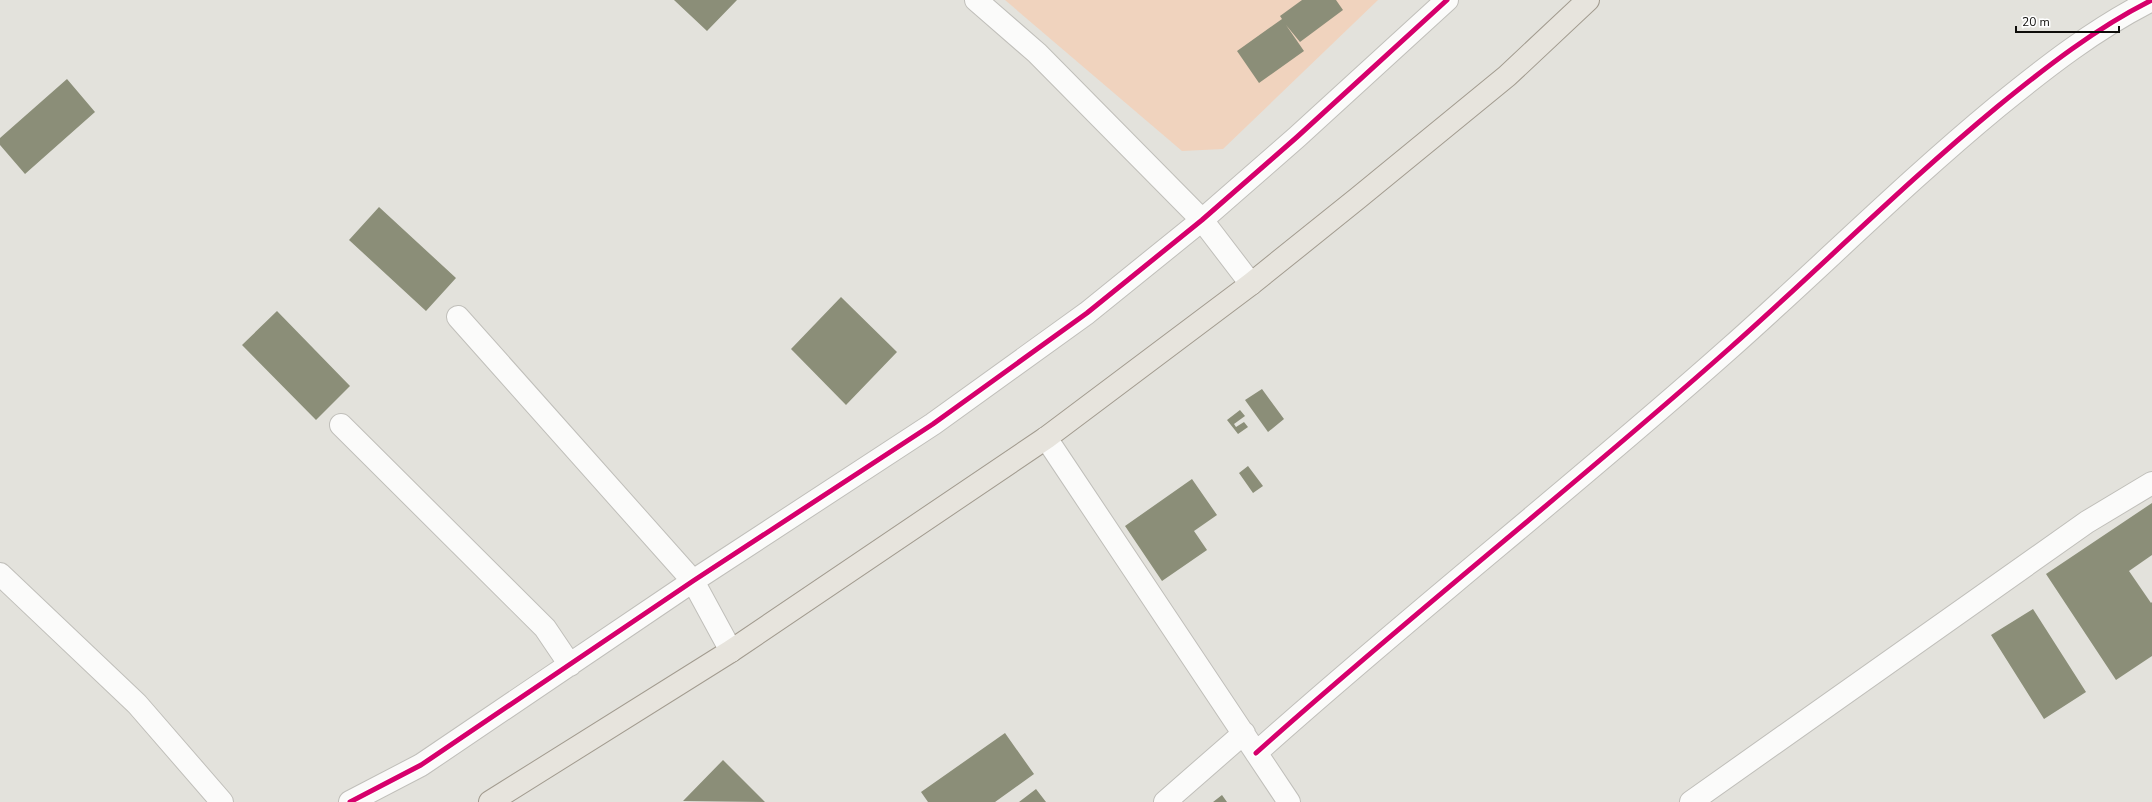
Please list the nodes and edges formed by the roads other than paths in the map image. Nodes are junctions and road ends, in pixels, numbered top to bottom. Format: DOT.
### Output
graph roads {
  1 [pos="976,0"];
  2 [pos="1446,0"];
  3 [pos="1588,0"];
  4 [pos="2152,0"];
  5 [pos="1202,220"];
  6 [pos="1251,284"];
  7 [pos="458,317"];
  8 [pos="341,425"];
  9 [pos="1046,438"];
  10 [pos="2152,483"];
  11 [pos="0,574"];
  12 [pos="693,581"];
  13 [pos="731,651"];
  14 [pos="570,665"];
  15 [pos="1244,733"];
  16 [pos="1256,753"];
  17 [pos="222,802"];
  18 [pos="350,802"];
  19 [pos="490,802"];
  20 [pos="1165,802"];
  21 [pos="1289,802"];
  22 [pos="1691,802"];
  1 -- 5 [label="street"];
  2 -- 5 [label="street"];
  3 -- 6 [label="main road"];
  4 -- 16 [label="street"];
  5 -- 6 [label="street"];
  5 -- 12 [label="street"];
  6 -- 9 [label="main road"];
  7 -- 12 [label="street"];
  8 -- 14 [label="street"];
  9 -- 13 [label="main road"];
  9 -- 15 [label="street"];
  10 -- 22 [label="street"];
  11 -- 17 [label="street"];
  12 -- 13 [label="street"];
  12 -- 14 [label="street"];
  13 -- 19 [label="main road"];
  14 -- 18 [label="street"];
  15 -- 16 [label="street"];
  15 -- 20 [label="street"];
  16 -- 21 [label="street"];
}
